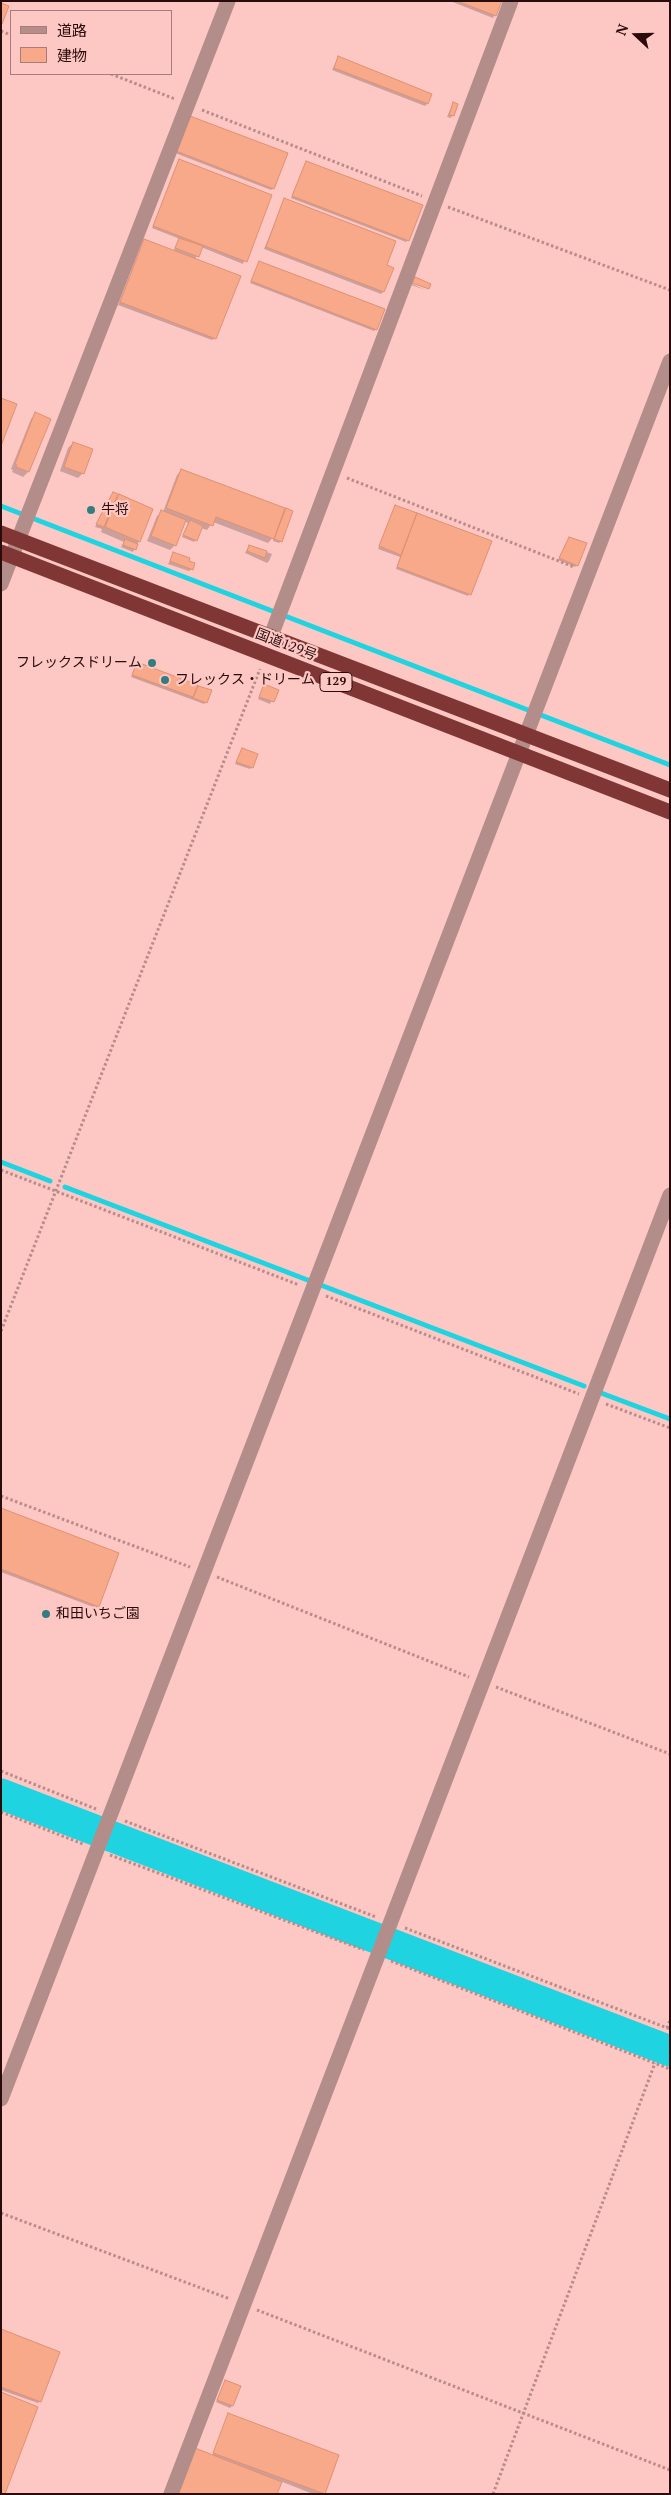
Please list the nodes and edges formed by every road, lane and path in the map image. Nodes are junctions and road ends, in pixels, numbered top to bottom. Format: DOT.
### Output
graph roads {
  1 [pos="228,1"];
  2 [pos="511,1"];
  3 [pos="113,75"];
  4 [pos="189,105"];
  5 [pos="434,201"];
  6 [pos="670,290"];
  7 [pos="670,361"];
  8 [pos="333,472"];
  9 [pos="1,533"];
  10 [pos="18,539"];
  11 [pos="7,554"];
  12 [pos="588,572"];
  13 [pos="1,584"];
  14 [pos="271,636"];
  15 [pos="266,654"];
  16 [pos="526,734"];
  17 [pos="519,754"];
  18 [pos="670,790"];
  19 [pos="670,812"];
  20 [pos="1,1170"];
  21 [pos="55,1190"];
  22 [pos="670,1195"];
  23 [pos="314,1284"];
  24 [pos="1,1331"];
  25 [pos="591,1398"];
  26 [pos="670,1428"];
  27 [pos="1,1496"];
  28 [pos="204,1572"];
  29 [pos="482,1682"];
  30 [pos="670,1754"];
  31 [pos="1,1771"];
  32 [pos="1,1812"];
  33 [pos="109,1818"];
  34 [pos="98,1847"];
  35 [pos="378,1954"];
  36 [pos="670,2020"];
  37 [pos="667,2028"];
  38 [pos="655,2063"];
  39 [pos="670,2069"];
  40 [pos="1,2099"];
  41 [pos="1,2213"];
  42 [pos="244,2305"];
  43 [pos="523,2413"];
  44 [pos="670,2470"];
  45 [pos="171,2494"];
  46 [pos="493,2494"];
  1 -- 4 [label="street"];
  2 -- 5 [label="street"];
  3 -- 4 [label="path"];
  4 -- 5 [label="path"];
  4 -- 10 [label="street"];
  5 -- 6 [label="path"];
  5 -- 8 [label="street"];
  7 -- 12 [label="street"];
  8 -- 12 [label="path"];
  8 -- 14 [label="street"];
  9 -- 10 [label="highway, 国道129号 / 129"];
  10 -- 11 [label="street"];
  10 -- 14 [label="highway, 国道129号 / 129"];
  11 -- 13 [label="street"];
  11 -- 15 [label="highway, 国道129号 / 129"];
  12 -- 16 [label="street"];
  14 -- 16 [label="highway, 国道129号 / 129"];
  15 -- 17 [label="highway, 国道129号 / 129"];
  15 -- 21 [label="path"];
  16 -- 17 [label="street"];
  16 -- 18 [label="highway, 国道129号 / 129"];
  17 -- 19 [label="highway, 国道129号 / 129"];
  17 -- 23 [label="street"];
  20 -- 21 [label="path"];
  21 -- 23 [label="path"];
  21 -- 24 [label="path"];
  22 -- 25 [label="street"];
  23 -- 25 [label="path"];
  23 -- 28 [label="street"];
  25 -- 26 [label="path"];
  25 -- 29 [label="street"];
  27 -- 28 [label="path"];
  28 -- 29 [label="path"];
  28 -- 33 [label="street"];
  29 -- 30 [label="path"];
  29 -- 35 [label="street"];
  31 -- 33 [label="path"];
  32 -- 34 [label="path"];
  33 -- 34 [label="street"];
  34 -- 35 [label="path"];
  34 -- 40 [label="street"];
  35 -- 38 [label="path"];
  35 -- 42 [label="street"];
  36 -- 37 [label="path"];
  38 -- 39 [label="path"];
  38 -- 43 [label="path"];
  41 -- 42 [label="path"];
  42 -- 43 [label="path"];
  42 -- 45 [label="street"];
  43 -- 44 [label="path"];
  43 -- 46 [label="path"];
}
